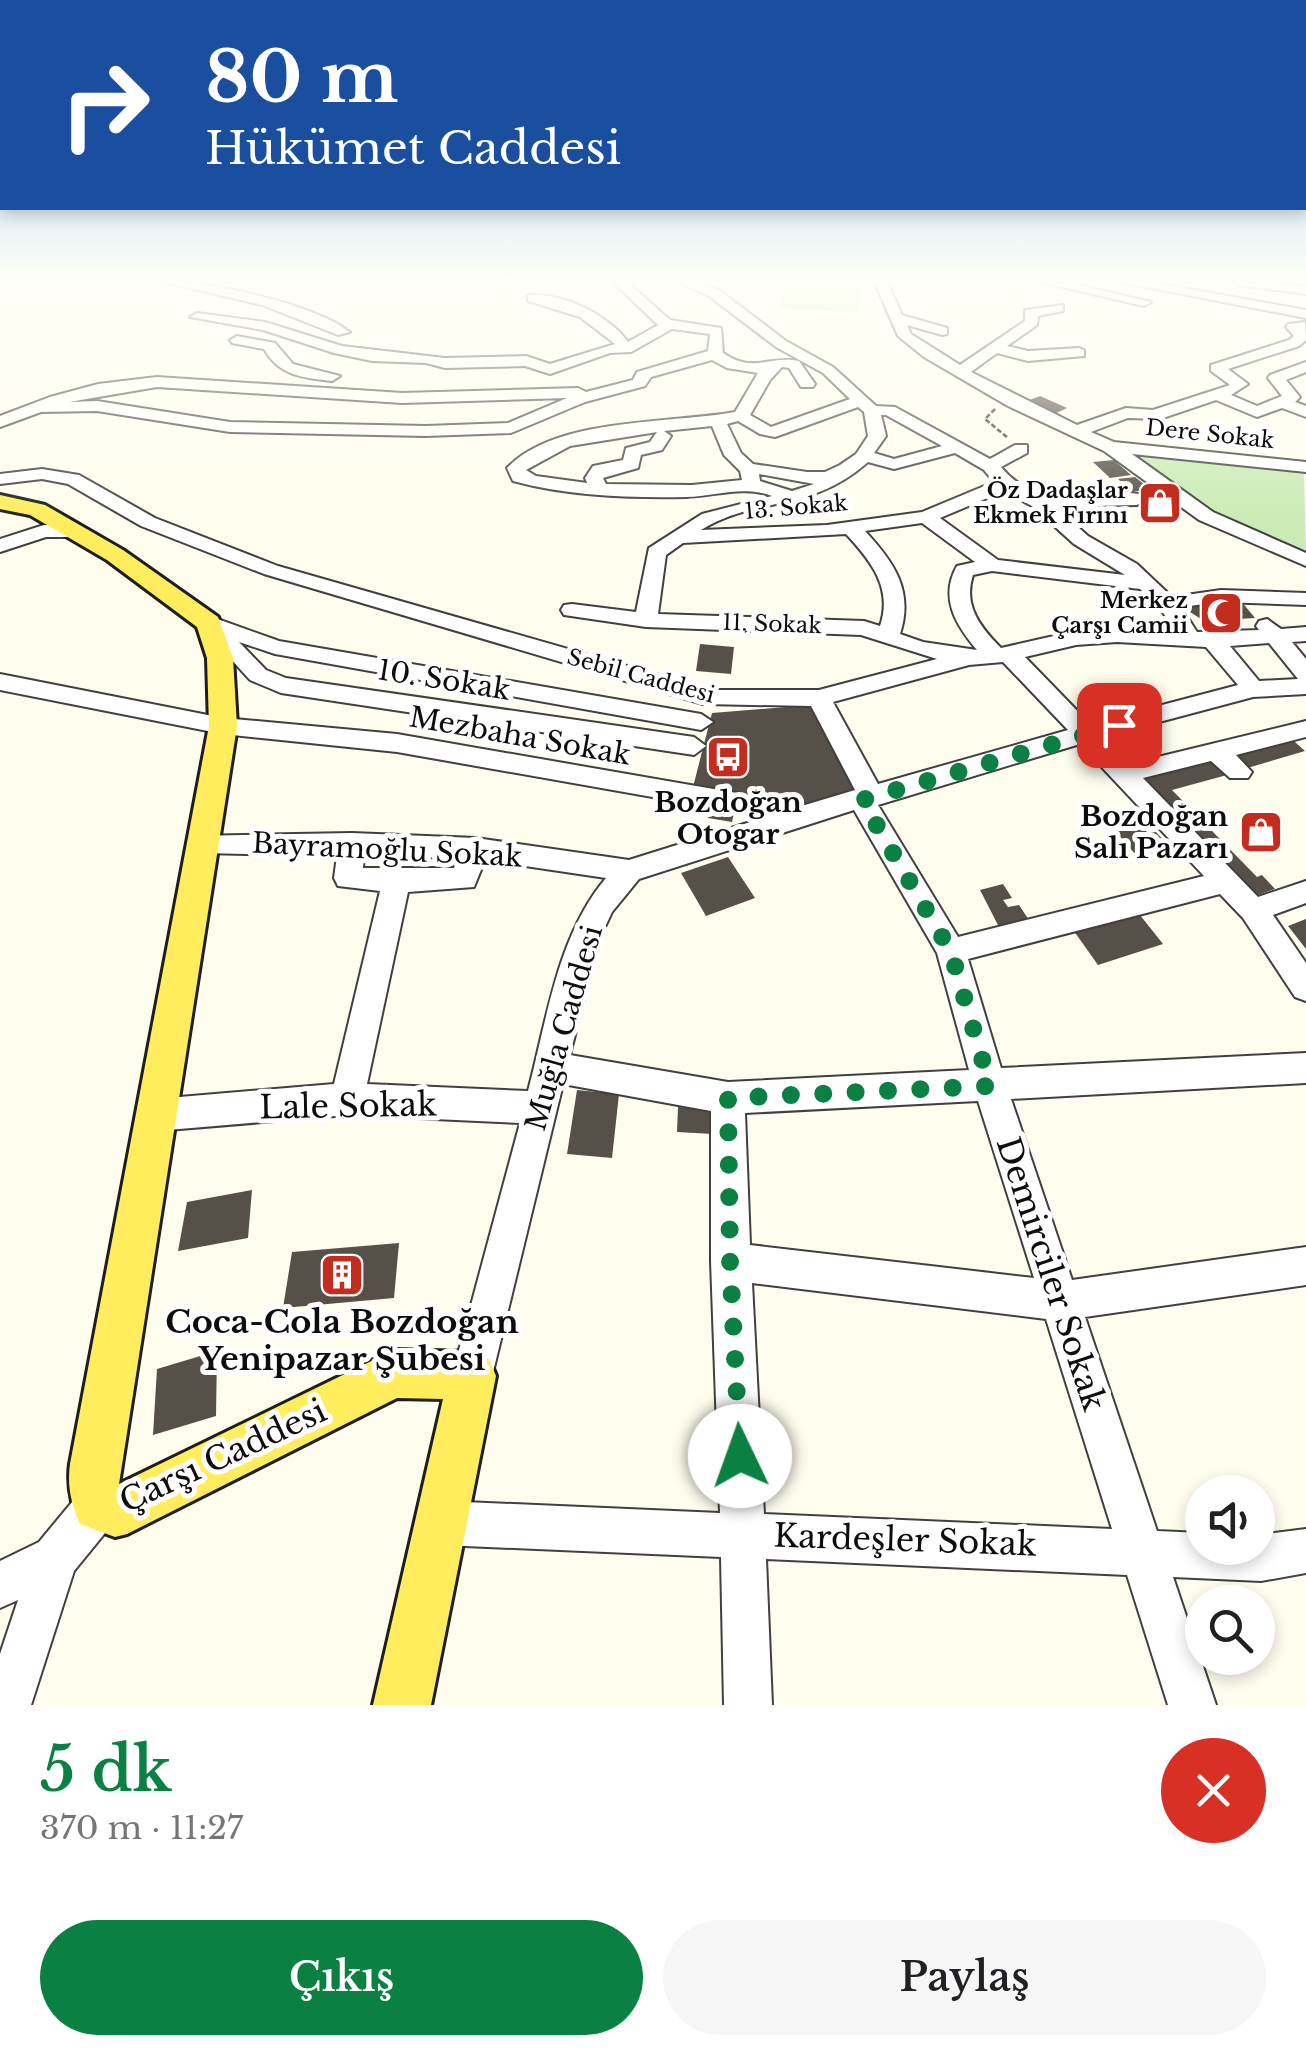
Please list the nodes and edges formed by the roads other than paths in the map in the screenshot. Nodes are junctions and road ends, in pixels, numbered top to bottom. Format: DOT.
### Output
graph roads {
  1 [pos="280,361"];
  2 [pos="436,361"];
  3 [pos="511,361"];
  4 [pos="528,361"];
  5 [pos="574,361"];
  6 [pos="632,361"];
  7 [pos="692,361"];
  8 [pos="724,361"];
  9 [pos="812,361"];
  10 [pos="939,361"];
  11 [pos="976,361"];
  12 [pos="1238,361"];
  13 [pos="822,366"];
  14 [pos="1306,367"];
  15 [pos="767,370"];
  16 [pos="959,373"];
  17 [pos="642,375"];
  18 [pos="807,384"];
  19 [pos="594,395"];
  20 [pos="1218,395"];
  21 [pos="402,398"];
  22 [pos="1285,401"];
  23 [pos="1306,402"];
  24 [pos="866,406"];
  25 [pos="36,407"];
  26 [pos="825,411"];
  27 [pos="1306,412"];
  28 [pos="741,416"];
  29 [pos="0,422"];
  30 [pos="718,422"];
  31 [pos="682,426"];
  32 [pos="511,428"];
  33 [pos="1076,431"];
  34 [pos="580,438"];
  35 [pos="1110,447"];
  36 [pos="955,448"];
  37 [pos="1022,450"];
  38 [pos="866,456"];
  39 [pos="990,466"];
  40 [pos="1306,467"];
  41 [pos="750,476"];
  42 [pos="0,479"];
  43 [pos="1005,484"];
  44 [pos="598,486"];
  45 [pos="790,498"];
  46 [pos="1137,499"];
  47 [pos="0,502"];
  48 [pos="1039,502"];
  49 [pos="926,517"];
  50 [pos="851,528"];
  51 [pos="74,531"];
  52 [pos="680,537"];
  53 [pos="0,546"];
  54 [pos="1306,560"];
  55 [pos="992,565"];
  56 [pos="1145,583"];
  57 [pos="1306,599"];
  58 [pos="1249,600"];
  59 [pos="1168,604"];
  60 [pos="572,610"];
  61 [pos="646,620"];
  62 [pos="209,623"];
  63 [pos="1306,634"];
  64 [pos="1274,635"];
  65 [pos="888,636"];
  66 [pos="1201,639"];
  67 [pos="1001,654"];
  68 [pos="968,658"];
  69 [pos="1306,674"];
  70 [pos="0,682"];
  71 [pos="1306,686"];
  72 [pos="1252,689"];
  73 [pos="819,698"];
  74 [pos="488,718"];
  75 [pos="702,722"];
  76 [pos="222,726"];
  77 [pos="1306,729"];
  78 [pos="1086,734"];
  79 [pos="1216,751"];
  80 [pos="469,757"];
  81 [pos="1239,772"];
  82 [pos="1123,774"];
  83 [pos="683,795"];
  84 [pos="867,798"];
  85 [pos="806,814"];
  86 [pos="204,843"];
  87 [pos="352,843"];
  88 [pos="476,848"];
  89 [pos="630,871"];
  90 [pos="396,881"];
  91 [pos="1225,882"];
  92 [pos="1306,892"];
  93 [pos="1252,910"];
  94 [pos="951,952"];
  95 [pos="1306,988"];
  96 [pos="552,1067"];
  97 [pos="1306,1068"];
  98 [pos="990,1086"];
  99 [pos="728,1098"];
  100 [pos="346,1099"];
  101 [pos="540,1108"];
  102 [pos="156,1115"];
  103 [pos="730,1261"];
  104 [pos="1306,1266"];
  105 [pos="1060,1301"];
  106 [pos="472,1376"];
  107 [pos="98,1506"];
  108 [pos="442,1523"];
  109 [pos="744,1534"];
  110 [pos="1140,1550"];
  111 [pos="1306,1551"];
  112 [pos="54,1558"];
  113 [pos="0,1585"];
  114 [pos="7,1705"];
  115 [pos="402,1705"];
  116 [pos="748,1705"];
  117 [pos="1192,1705"];
  1 -- 21 [label="street"];
  2 -- 3 [label="street"];
  4 -- 5 [label="street"];
  6 -- 17 [label="street"];
  7 -- 17 [label="street"];
  8 -- 15 [label="street"];
  9 -- 13 [label="street"];
  10 -- 16 [label="street"];
  11 -- 16 [label="street"];
  12 -- 20 [label="street"];
  13 -- 18 [label="street"];
  13 -- 24 [label="street"];
  14 -- 22 [label="street"];
  15 -- 18 [label="street"];
  15 -- 28 [label="street"];
  16 -- 33 [label="street"];
  17 -- 19 [label="street"];
  18 -- 26 [label="street"];
  19 -- 21 [label="street"];
  19 -- 32 [label="street"];
  20 -- 22 [label="street"];
  20 -- 33 [label="street"];
  21 -- 25 [label="street"];
  22 -- 23 [label="street"];
  22 -- 27 [label="street"];
  24 -- 26 [label="street"];
  24 -- 36 [label="street"];
  24 -- 38 [label="street"];
  25 -- 29 [label="street"];
  25 -- 32 [label="street"];
  26 -- 28 [label="street"];
  28 -- 30 [label="street"];
  30 -- 31 [label="street"];
  30 -- 41 [label="street"];
  31 -- 34 [label="street"];
  31 -- 44 [label="street"];
  32 -- 34 [label="street"];
  33 -- 35 [label="street"];
  34 -- 44 [label="street"];
  35 -- 40 [label="street, Dere Sokak"];
  35 -- 54 [label="street"];
  36 -- 38 [label="street"];
  36 -- 39 [label="street"];
  37 -- 39 [label="street"];
  38 -- 41 [label="street"];
  38 -- 45 [label="street"];
  39 -- 43 [label="street"];
  41 -- 44 [label="street"];
  41 -- 45 [label="street"];
  42 -- 75 [label="street, Sebil Caddesi"];
  43 -- 48 [label="street"];
  43 -- 49 [label="street, 13. Sokak"];
  45 -- 52 [label="street"];
  46 -- 48 [label="street"];
  47 -- 51 [label="main road"];
  48 -- 56 [label="street"];
  49 -- 50 [label="street, 13. Sokak"];
  49 -- 55 [label="street"];
  50 -- 52 [label="street, 13. Sokak"];
  50 -- 65 [label="street"];
  51 -- 53 [label="street"];
  51 -- 62 [label="main road"];
  52 -- 61 [label="street"];
  55 -- 56 [label="street"];
  55 -- 67 [label="street"];
  56 -- 59 [label="street"];
  57 -- 58 [label="street"];
  58 -- 59 [label="street"];
  58 -- 64 [label="street"];
  59 -- 66 [label="street"];
  60 -- 61 [label="street, 11. Sokak"];
  61 -- 65 [label="street, 11. Sokak"];
  62 -- 74 [label="street, 10. Sokak"];
  62 -- 75 [label="street"];
  62 -- 76 [label="main road"];
  63 -- 64 [label="street, Sebil Caddesi"];
  64 -- 66 [label="street, Sebil Caddesi"];
  64 -- 69 [label="street"];
  65 -- 68 [label="street, 11. Sokak"];
  66 -- 67 [label="street, Sebil Caddesi"];
  66 -- 72 [label="street"];
  67 -- 68 [label="street, Sebil Caddesi"];
  67 -- 78 [label="street"];
  68 -- 73 [label="street, Sebil Caddesi"];
  70 -- 76 [label="street, Mezbaha Sokak"];
  71 -- 72 [label="street"];
  72 -- 78 [label="street"];
  73 -- 75 [label="street, Sebil Caddesi"];
  73 -- 84 [label="street, Demirciler Sokak"];
  74 -- 75 [label="street, 10. Sokak"];
  74 -- 80 [label="street"];
  75 -- 83 [label="street"];
  76 -- 80 [label="street, Mezbaha Sokak"];
  76 -- 86 [label="main road"];
  77 -- 79 [label="street"];
  78 -- 82 [label="street"];
  78 -- 84 [label="street"];
  79 -- 81 [label="street"];
  79 -- 82 [label="street"];
  80 -- 83 [label="street, Mezbaha Sokak"];
  82 -- 91 [label="street"];
  83 -- 85 [label="street, Mezbaha Sokak"];
  84 -- 85 [label="street"];
  84 -- 94 [label="street, Demirciler Sokak"];
  85 -- 89 [label="street"];
  86 -- 87 [label="street, Bayramoğlu Sokak"];
  86 -- 102 [label="main road"];
  87 -- 88 [label="street, Bayramoğlu Sokak"];
  87 -- 90 [label="street"];
  88 -- 89 [label="street, Bayramoğlu Sokak"];
  88 -- 90 [label="street"];
  89 -- 96 [label="street, Muğla Caddesi"];
  90 -- 100 [label="street"];
  91 -- 93 [label="street"];
  91 -- 94 [label="street"];
  92 -- 93 [label="street"];
  93 -- 95 [label="street"];
  94 -- 98 [label="street, Demirciler Sokak"];
  96 -- 99 [label="street"];
  96 -- 101 [label="street, Muğla Caddesi"];
  97 -- 98 [label="street"];
  98 -- 99 [label="street"];
  98 -- 105 [label="street, Demirciler Sokak"];
  99 -- 103 [label="street"];
  100 -- 101 [label="street, Lale Sokak"];
  100 -- 102 [label="street, Lale Sokak"];
  101 -- 106 [label="street, Muğla Caddesi"];
  102 -- 107 [label="main road"];
  103 -- 105 [label="street"];
  103 -- 109 [label="street"];
  104 -- 105 [label="street"];
  105 -- 110 [label="street, Demirciler Sokak"];
  106 -- 107 [label="main road, Çarşı Caddesi"];
  106 -- 108 [label="main road, Muğla Caddesi"];
  107 -- 112 [label="street, Çarşı Caddesi"];
  108 -- 109 [label="street, Kardeşler Sokak"];
  108 -- 115 [label="main road, Muğla Caddesi"];
  109 -- 110 [label="street, Kardeşler Sokak"];
  109 -- 116 [label="street"];
  110 -- 111 [label="street, Kardeşler Sokak"];
  110 -- 117 [label="street, Demirciler Sokak"];
  112 -- 113 [label="street, Çarşı Caddesi"];
  112 -- 114 [label="street"];
}
